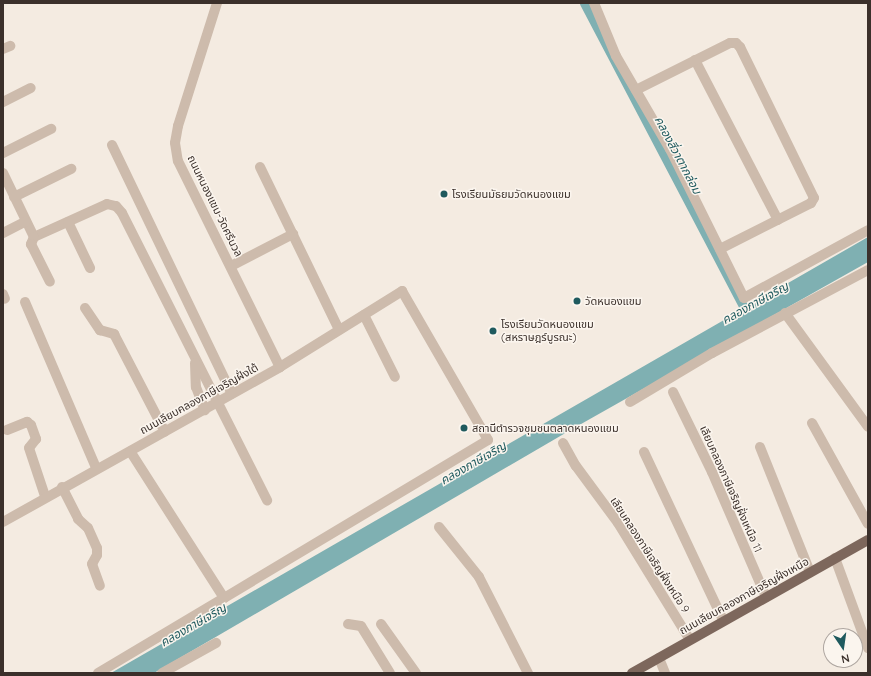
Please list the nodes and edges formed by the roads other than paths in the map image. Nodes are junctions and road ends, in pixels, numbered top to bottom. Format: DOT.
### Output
graph roads {
  1 [pos="217,3"];
  2 [pos="594,3"];
  3 [pos="695,60"];
  4 [pos="32,88"];
  5 [pos="636,90"];
  6 [pos="3,102"];
  7 [pos="51,129"];
  8 [pos="112,145"];
  9 [pos="3,153"];
  10 [pos="260,167"];
  11 [pos="71,170"];
  12 [pos="4,180"];
  13 [pos="14,197"];
  14 [pos="778,220"];
  15 [pos="25,222"];
  16 [pos="68,222"];
  17 [pos="868,230"];
  18 [pos="3,233"];
  19 [pos="293,234"];
  20 [pos="34,237"];
  21 [pos="720,250"];
  22 [pos="231,266"];
  23 [pos="90,268"];
  24 [pos="868,270"];
  25 [pos="50,282"];
  26 [pos="25,302"];
  27 [pos="85,308"];
  28 [pos="785,313"];
  29 [pos="364,315"];
  30 [pos="339,330"];
  31 [pos="195,361"];
  32 [pos="280,367"];
  33 [pos="395,377"];
  34 [pos="673,392"];
  35 [pos="232,394"];
  36 [pos="630,402"];
  37 [pos="216,404"];
  38 [pos="205,410"];
  39 [pos="812,423"];
  40 [pos="868,427"];
  41 [pos="7,430"];
  42 [pos="165,432"];
  43 [pos="563,443"];
  44 [pos="760,447"];
  45 [pos="130,451"];
  46 [pos="644,452"];
  47 [pos="96,468"];
  48 [pos="62,487"];
  49 [pos="45,496"];
  50 [pos="266,500"];
  51 [pos="3,522"];
  52 [pos="868,524"];
  53 [pos="439,527"];
  54 [pos="868,540"];
  55 [pos="835,558"];
  56 [pos="810,572"];
  57 [pos="100,586"];
  58 [pos="766,597"];
  59 [pos="224,598"];
  60 [pos="723,620"];
  61 [pos="348,624"];
  62 [pos="381,624"];
  63 [pos="690,640"];
  64 [pos="216,643"];
  65 [pos="868,648"];
  66 [pos="659,658"];
  67 [pos="98,673"];
  68 [pos="162,673"];
  69 [pos="390,673"];
  70 [pos="416,673"];
  71 [pos="528,673"];
  72 [pos="632,673"];
  73 [pos="665,673"];
  1 -- 22 [label="street, ถนนหนองแขม-วัดศรีนวล"];
  2 -- 5 [label="street"];
  3 -- 5 [label="street"];
  3 -- 14 [label="street"];
  3 -- 14 [label="street"];
  4 -- 6 [label="street"];
  5 -- 21 [label="street"];
  7 -- 9 [label="street"];
  8 -- 35 [label="street"];
  10 -- 19 [label="street"];
  11 -- 13 [label="street"];
  12 -- 13 [label="street"];
  13 -- 15 [label="street"];
  14 -- 21 [label="street"];
  15 -- 18 [label="street"];
  15 -- 20 [label="street"];
  16 -- 20 [label="street"];
  16 -- 23 [label="street"];
  16 -- 31 [label="street"];
  17 -- 21 [label="street"];
  19 -- 22 [label="street"];
  19 -- 30 [label="street"];
  20 -- 25 [label="street"];
  22 -- 32 [label="street, ถนนหนองแขม-วัดศรีนวล"];
  24 -- 28 [label="street"];
  26 -- 47 [label="street"];
  27 -- 42 [label="street"];
  28 -- 36 [label="street"];
  28 -- 40 [label="street"];
  29 -- 30 [label="street, ถนนเลียบคลองภาษีเจริญฝั่งใต้"];
  29 -- 33 [label="street"];
  29 -- 59 [label="street, ถนนเลียบคลองภาษีเจริญฝั่งใต้"];
  30 -- 32 [label="street, ถนนเลียบคลองภาษีเจริญฝั่งใต้"];
  31 -- 37 [label="street"];
  31 -- 38 [label="street"];
  32 -- 35 [label="street, ถนนเลียบคลองภาษีเจริญฝั่งใต้"];
  34 -- 58 [label="street, เลียบคลองภาษีเจริญฝั่งเหนือ 11"];
  35 -- 37 [label="street, ถนนเลียบคลองภาษีเจริญฝั่งใต้"];
  37 -- 38 [label="street, ถนนเลียบคลองภาษีเจริญฝั่งใต้"];
  37 -- 50 [label="street"];
  38 -- 42 [label="street, ถนนเลียบคลองภาษีเจริญฝั่งใต้"];
  39 -- 52 [label="street"];
  41 -- 49 [label="street"];
  42 -- 45 [label="street, ถนนเลียบคลองภาษีเจริญฝั่งใต้"];
  43 -- 63 [label="street, เลียบคลองภาษีเจริญฝั่งเหนือ 9"];
  44 -- 56 [label="street"];
  45 -- 47 [label="street, ถนนเลียบคลองภาษีเจริญฝั่งใต้"];
  45 -- 59 [label="street"];
  46 -- 60 [label="street"];
  47 -- 48 [label="street, ถนนเลียบคลองภาษีเจริญฝั่งใต้"];
  48 -- 49 [label="street, ถนนเลียบคลองภาษีเจริญฝั่งใต้"];
  48 -- 57 [label="street"];
  49 -- 51 [label="street, ถนนเลียบคลองภาษีเจริญฝั่งใต้"];
  53 -- 71 [label="street"];
  54 -- 55 [label="main road, ถนนเลียบคลองภาษีเจริญฝั่งเหนือ"];
  55 -- 56 [label="main road, ถนนเลียบคลองภาษีเจริญฝั่งเหนือ"];
  55 -- 65 [label="street"];
  56 -- 58 [label="main road, ถนนเลียบคลองภาษีเจริญฝั่งเหนือ"];
  58 -- 60 [label="main road, ถนนเลียบคลองภาษีเจริญฝั่งเหนือ"];
  59 -- 67 [label="street"];
  60 -- 63 [label="main road, ถนนเลียบคลองภาษีเจริญฝั่งเหนือ"];
  61 -- 69 [label="street"];
  62 -- 70 [label="street"];
  63 -- 66 [label="main road, ถนนเลียบคลองภาษีเจริญฝั่งเหนือ"];
  64 -- 68 [label="street"];
  66 -- 72 [label="main road, ถนนเลียบคลองภาษีเจริญฝั่งเหนือ"];
  66 -- 73 [label="street"];
}
